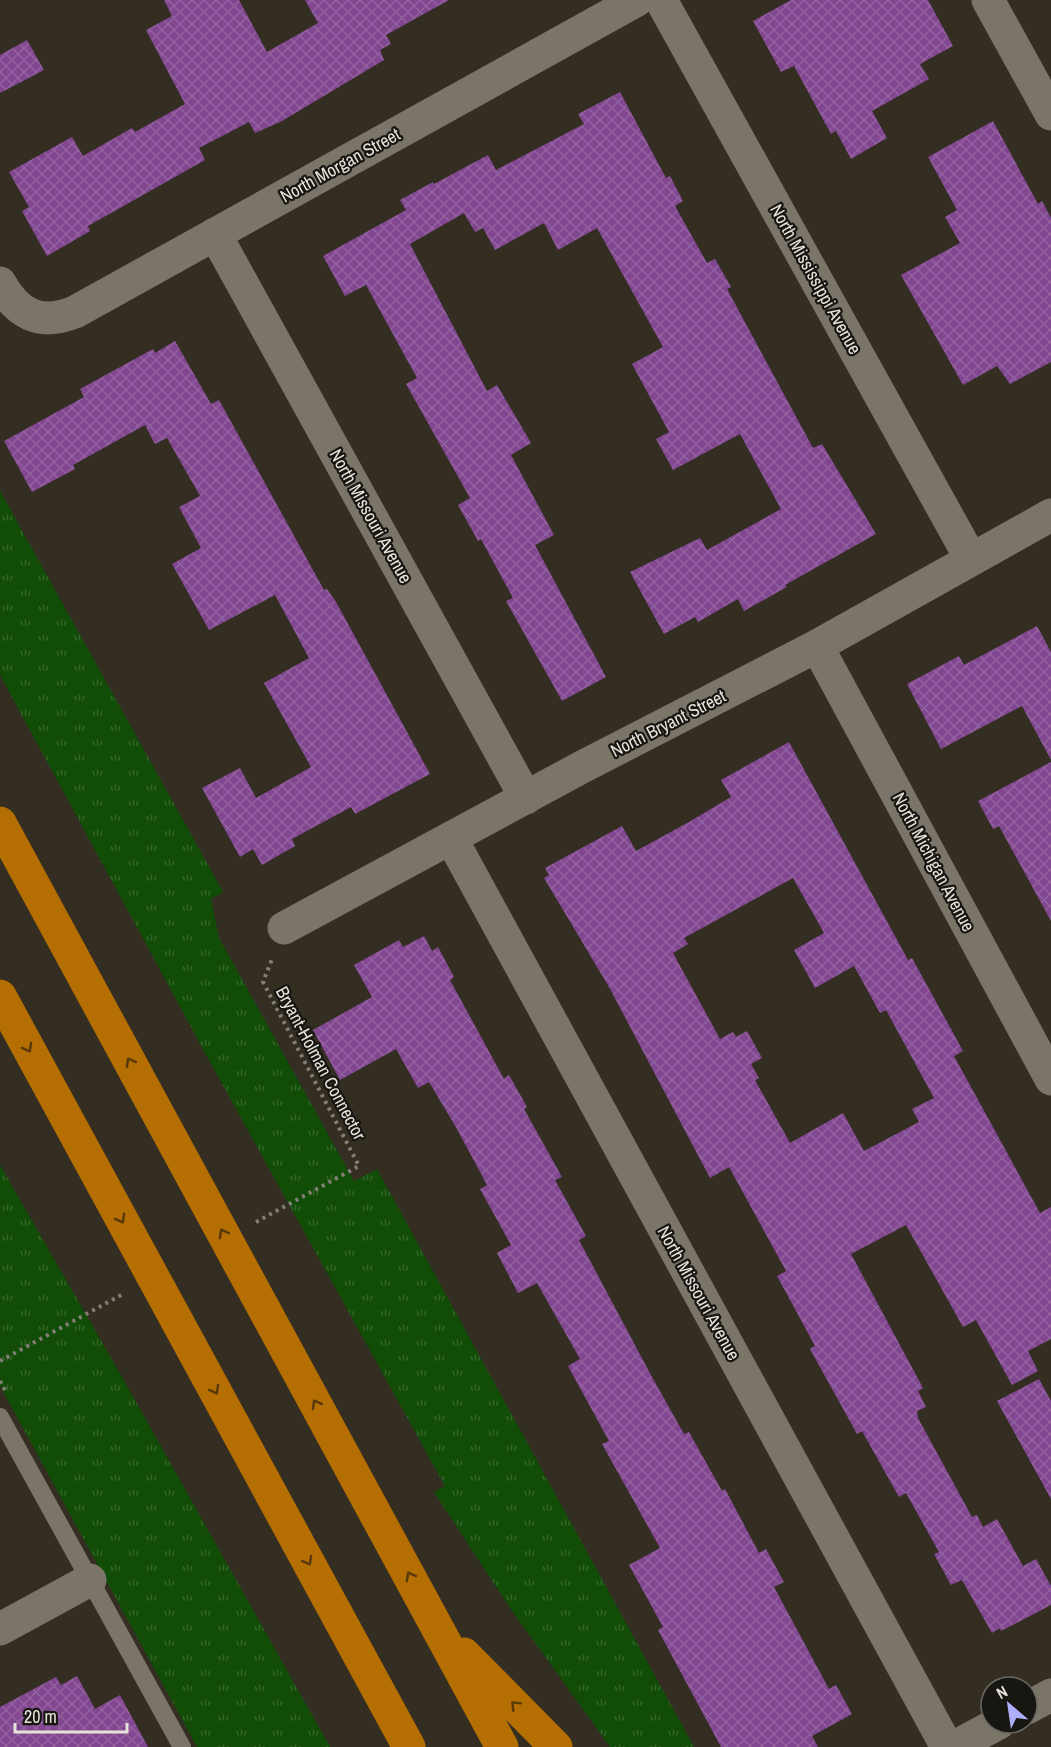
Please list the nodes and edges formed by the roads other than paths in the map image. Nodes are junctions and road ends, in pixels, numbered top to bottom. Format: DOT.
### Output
graph roads {
  1 [pos="637,0"];
  2 [pos="661,0"];
  3 [pos="988,0"];
  4 [pos="1051,114"];
  5 [pos="215,234"];
  6 [pos="0,283"];
  7 [pos="1051,516"];
  8 [pos="971,559"];
  9 [pos="817,646"];
  10 [pos="526,798"];
  11 [pos="0,823"];
  12 [pos="451,838"];
  13 [pos="284,928"];
  14 [pos="0,996"];
  15 [pos="1051,1079"];
  16 [pos="0,1417"];
  17 [pos="90,1580"];
  18 [pos="438,1627"];
  19 [pos="0,1629"];
  20 [pos="979,1734"];
  21 [pos="182,1747"];
  22 [pos="409,1747"];
  23 [pos="502,1747"];
  24 [pos="556,1747"];
  25 [pos="947,1747"];
  26 [pos="954,1747"];
  1 -- 5 [label="street, North Morgan Street"];
  2 -- 8 [label="street, North Mississippi Avenue"];
  3 -- 4 [label="street"];
  5 -- 6 [label="street, North Morgan Street"];
  5 -- 10 [label="street, North Missouri Avenue"];
  7 -- 8 [label="street, North Bryant Street"];
  8 -- 9 [label="street, North Bryant Street"];
  9 -- 10 [label="street, North Bryant Street"];
  9 -- 15 [label="street, North Michigan Avenue"];
  10 -- 12 [label="street, North Bryant Street"];
  18 -- 11 [label="highway, one-way"];
  12 -- 13 [label="street, North Bryant Street"];
  12 -- 25 [label="street, North Missouri Avenue"];
  14 -- 22 [label="highway, one-way"];
  16 -- 17 [label="lane"];
  17 -- 19 [label="street"];
  17 -- 21 [label="lane"];
  18 -- 23 [label="highway"];
  24 -- 18 [label="highway, one-way"];
  20 -- 26 [label="street"];
}
